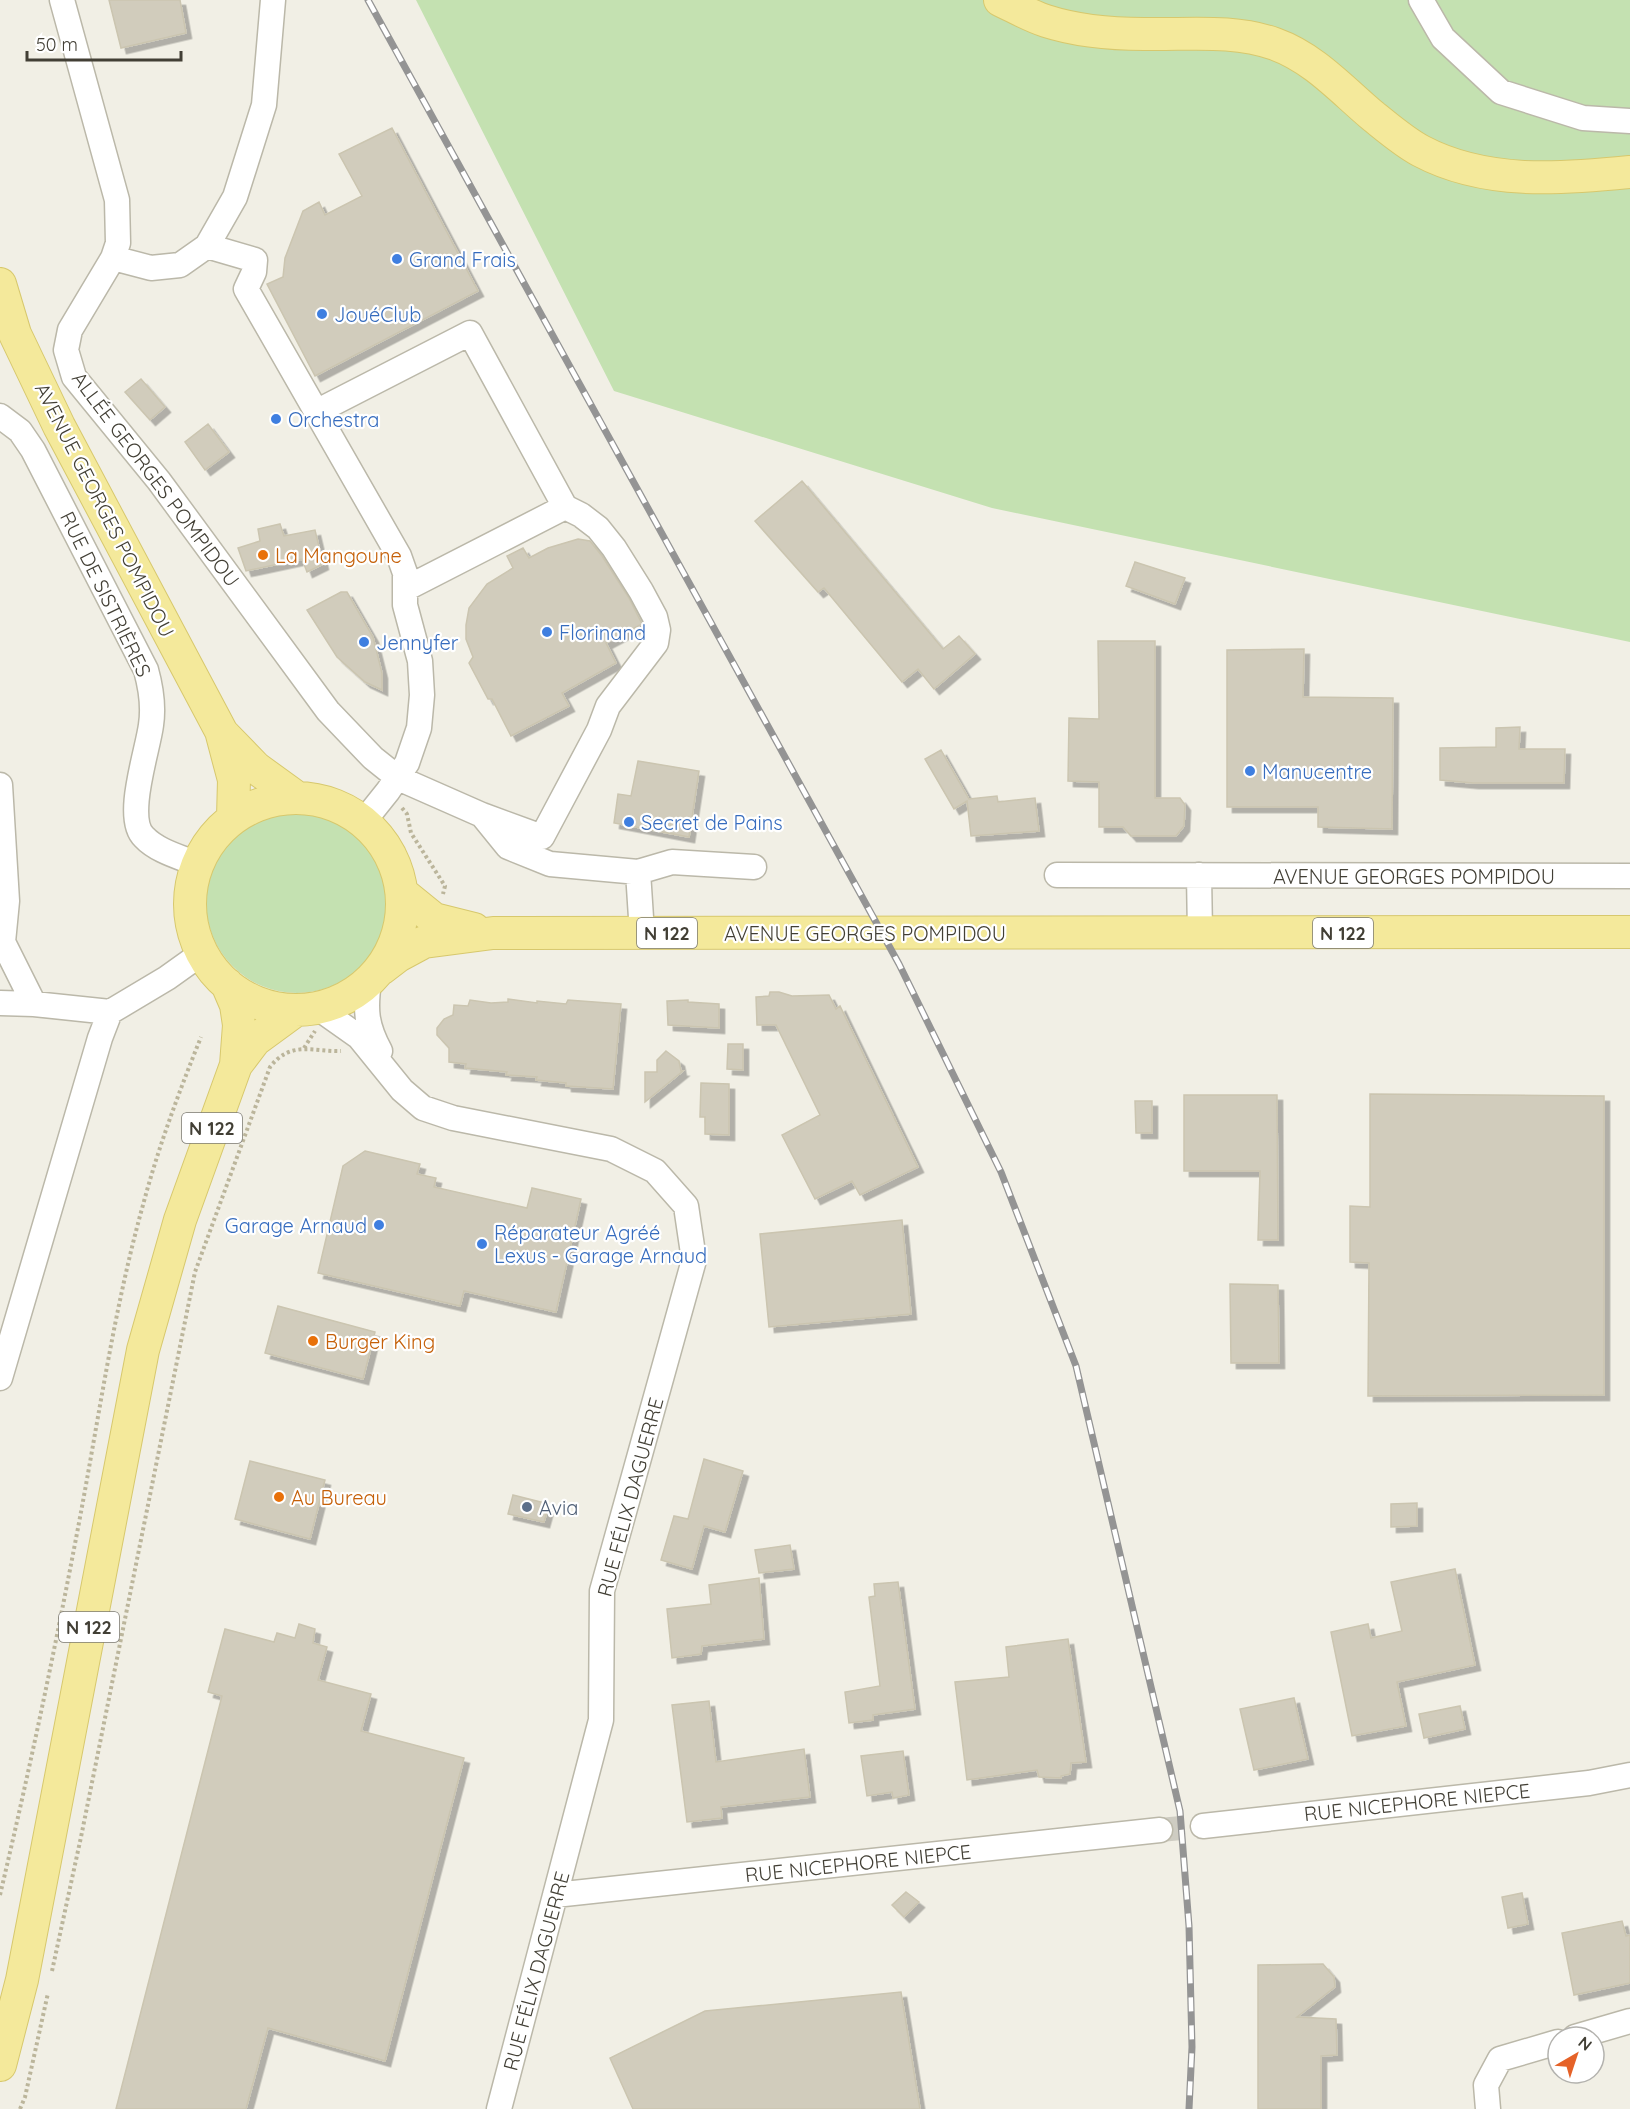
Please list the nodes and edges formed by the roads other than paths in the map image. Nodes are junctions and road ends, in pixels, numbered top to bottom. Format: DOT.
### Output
graph roads {
  1 [pos="62,0"];
  2 [pos="273,0"];
  3 [pos="1000,0"];
  4 [pos="1421,0"];
  5 [pos="1630,122"];
  6 [pos="1630,171"];
  7 [pos="207,246"];
  8 [pos="113,258"];
  9 [pos="0,284"];
  10 [pos="316,412"];
  11 [pos="0,416"];
  12 [pos="565,507"];
  13 [pos="405,589"];
  14 [pos="221,732"];
  15 [pos="398,777"];
  16 [pos="0,785"];
  17 [pos="296,797"];
  18 [pos="482,814"];
  19 [pos="233,817"];
  20 [pos="364,821"];
  21 [pos="197,864"];
  22 [pos="754,867"];
  23 [pos="638,872"];
  24 [pos="1057,875"];
  25 [pos="1199,875"];
  26 [pos="1630,876"];
  27 [pos="402,892"];
  28 [pos="1630,932"];
  29 [pos="493,933"];
  30 [pos="642,933"];
  31 [pos="1200,933"];
  32 [pos="202,953"];
  33 [pos="6,959"];
  34 [pos="375,975"];
  35 [pos="227,984"];
  36 [pos="0,1003"];
  37 [pos="34,1004"];
  38 [pos="307,1009"];
  39 [pos="110,1012"];
  40 [pos="236,1065"];
  41 [pos="395,1080"];
  42 [pos="0,1378"];
  43 [pos="1630,1775"];
  44 [pos="1203,1826"];
  45 [pos="1160,1830"];
  46 [pos="555,1896"];
  47 [pos="1630,2021"];
  48 [pos="1606,2028"];
  49 [pos="1546,2046"];
  50 [pos="0,2065"];
  51 [pos="499,2109"];
  52 [pos="1488,2109"];
  1 -- 8 [label="street, ALLÉE GEORGES POMPIDOU"];
  2 -- 7 [label="street"];
  3 -- 6 [label="main road"];
  4 -- 5 [label="street"];
  7 -- 8 [label="street"];
  7 -- 10 [label="street"];
  8 -- 15 [label="street, ALLÉE GEORGES POMPIDOU"];
  9 -- 14 [label="main road, AVENUE GEORGES POMPIDOU"];
  10 -- 12 [label="street"];
  10 -- 13 [label="street"];
  11 -- 21 [label="street, RUE DE SISTRIÈRES"];
  12 -- 13 [label="street"];
  12 -- 18 [label="street, ALLÉE GEORGES POMPIDOU"];
  13 -- 15 [label="street"];
  14 -- 17 [label="main road"];
  14 -- 19 [label="main road"];
  15 -- 18 [label="street, ALLÉE GEORGES POMPIDOU"];
  15 -- 20 [label="street"];
  16 -- 33 [label="street"];
  17 -- 19 [label="main road"];
  17 -- 20 [label="main road"];
  18 -- 23 [label="street"];
  19 -- 21 [label="main road"];
  20 -- 27 [label="main road"];
  21 -- 32 [label="main road"];
  22 -- 23 [label="street"];
  23 -- 30 [label="street"];
  24 -- 25 [label="street, AVENUE GEORGES POMPIDOU"];
  25 -- 26 [label="street, AVENUE GEORGES POMPIDOU"];
  25 -- 31 [label="street"];
  27 -- 29 [label="main road, AVENUE GEORGES POMPIDOU"];
  27 -- 34 [label="main road"];
  28 -- 31 [label="main road, AVENUE GEORGES POMPIDOU / N 122"];
  29 -- 30 [label="main road, AVENUE GEORGES POMPIDOU / N 122"];
  29 -- 34 [label="main road, AVENUE GEORGES POMPIDOU / N 122"];
  30 -- 31 [label="main road, AVENUE GEORGES POMPIDOU / N 122"];
  32 -- 35 [label="main road"];
  32 -- 39 [label="street"];
  33 -- 37 [label="street"];
  34 -- 38 [label="main road"];
  34 -- 41 [label="street, RUE FÉLIX DAGUERRE"];
  35 -- 38 [label="main road"];
  35 -- 40 [label="main road, N 122"];
  36 -- 37 [label="street"];
  37 -- 39 [label="street"];
  38 -- 40 [label="main road, N 122"];
  38 -- 41 [label="street, RUE FÉLIX DAGUERRE"];
  39 -- 42 [label="street"];
  40 -- 50 [label="main road, N 122"];
  41 -- 46 [label="street, RUE FÉLIX DAGUERRE"];
  43 -- 44 [label="street, RUE NICEPHORE NIEPCE"];
  45 -- 46 [label="street, RUE NICEPHORE NIEPCE"];
  46 -- 51 [label="street, RUE FÉLIX DAGUERRE"];
  47 -- 48 [label="street"];
  49 -- 52 [label="street"];
}
